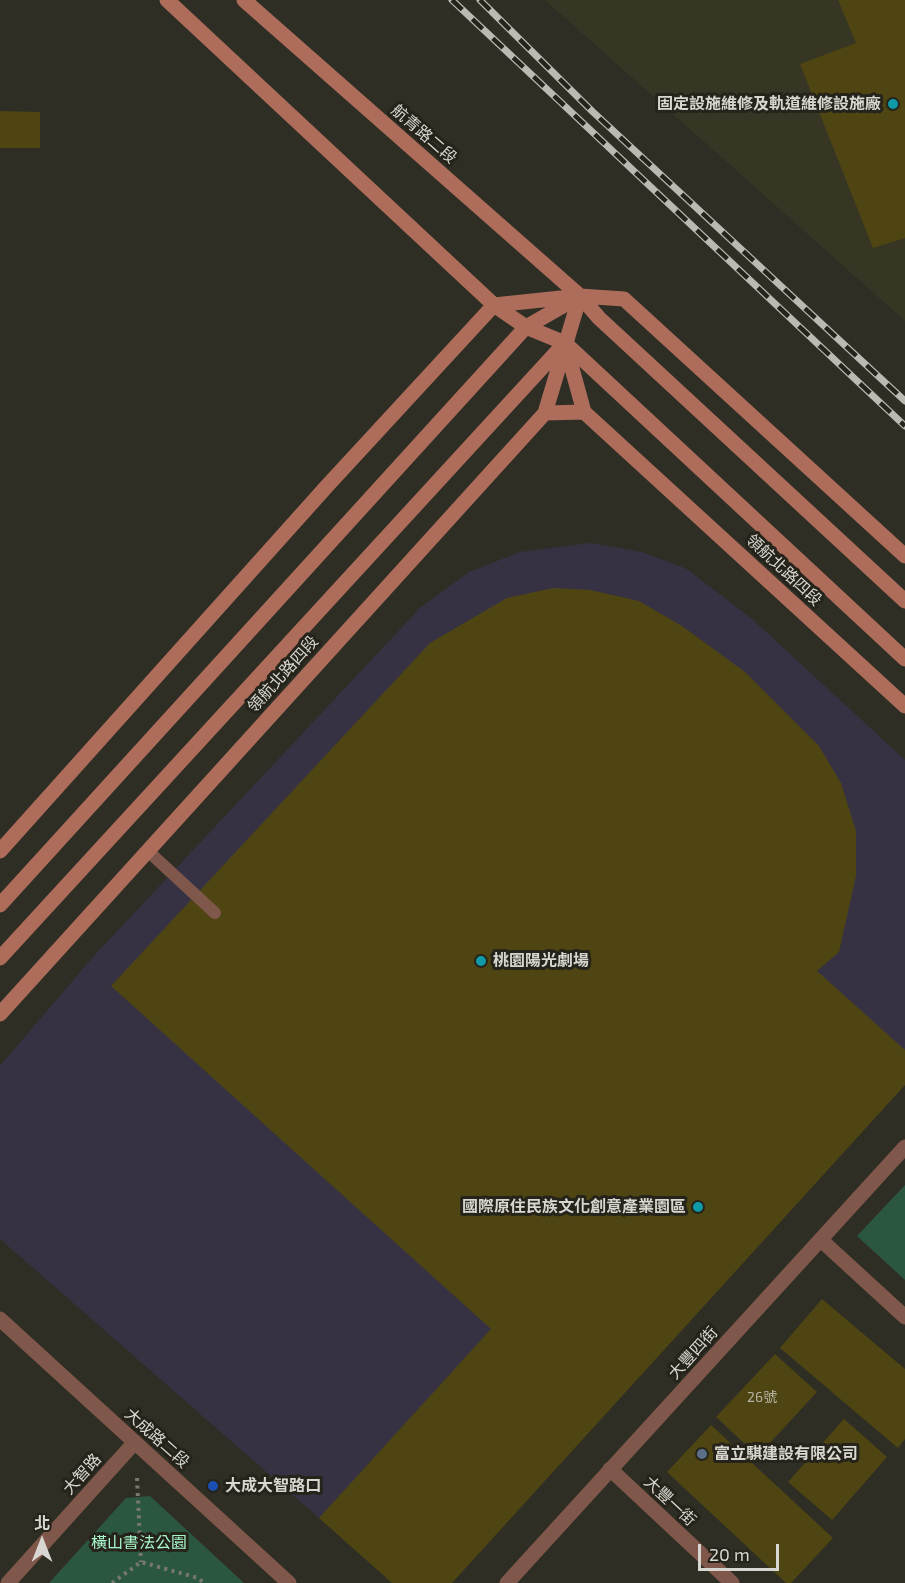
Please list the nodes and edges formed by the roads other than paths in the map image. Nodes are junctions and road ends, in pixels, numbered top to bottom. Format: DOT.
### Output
graph roads {
  1 [pos="168,0"];
  2 [pos="244,0"];
  3 [pos="580,296"];
  4 [pos="494,305"];
  5 [pos="526,327"];
  6 [pos="565,343"];
  7 [pos="584,412"];
  8 [pos="545,413"];
  9 [pos="905,556"];
  10 [pos="905,601"];
  11 [pos="905,659"];
  12 [pos="905,706"];
  13 [pos="0,851"];
  14 [pos="148,851"];
  15 [pos="0,905"];
  16 [pos="215,913"];
  17 [pos="0,958"];
  18 [pos="0,1014"];
  19 [pos="905,1147"];
  20 [pos="821,1240"];
  21 [pos="905,1317"];
  22 [pos="0,1319"];
  23 [pos="135,1442"];
  24 [pos="610,1469"];
  25 [pos="8,1583"];
  26 [pos="289,1583"];
  27 [pos="507,1583"];
  28 [pos="732,1583"];
  1 -- 4 [label="street"];
  2 -- 3 [label="street, 航青路二段"];
  3 -- 4 [label="street"];
  3 -- 5 [label="street"];
  3 -- 6 [label="street, 領航北路四段"];
  3 -- 9 [label="street"];
  3 -- 10 [label="street"];
  4 -- 5 [label="street, 領航北路四段"];
  4 -- 13 [label="street"];
  5 -- 6 [label="street, 領航北路四段"];
  5 -- 15 [label="street"];
  6 -- 7 [label="street"];
  6 -- 8 [label="street, 領航北路四段"];
  6 -- 11 [label="street, 領航北路四段"];
  6 -- 17 [label="street, 領航北路四段"];
  7 -- 8 [label="street"];
  7 -- 12 [label="street, 領航北路四段"];
  8 -- 14 [label="street, 領航北路四段"];
  14 -- 16 [label="lane"];
  14 -- 18 [label="street, 領航北路四段"];
  19 -- 20 [label="street, 大豐四街"];
  20 -- 21 [label="street"];
  20 -- 24 [label="street, 大豐四街"];
  22 -- 23 [label="street, 大成路二段"];
  23 -- 25 [label="street, 大智路"];
  23 -- 26 [label="street, 大成路二段"];
  24 -- 27 [label="street, 大豐四街"];
  24 -- 28 [label="street, 大豐一街"];
}
